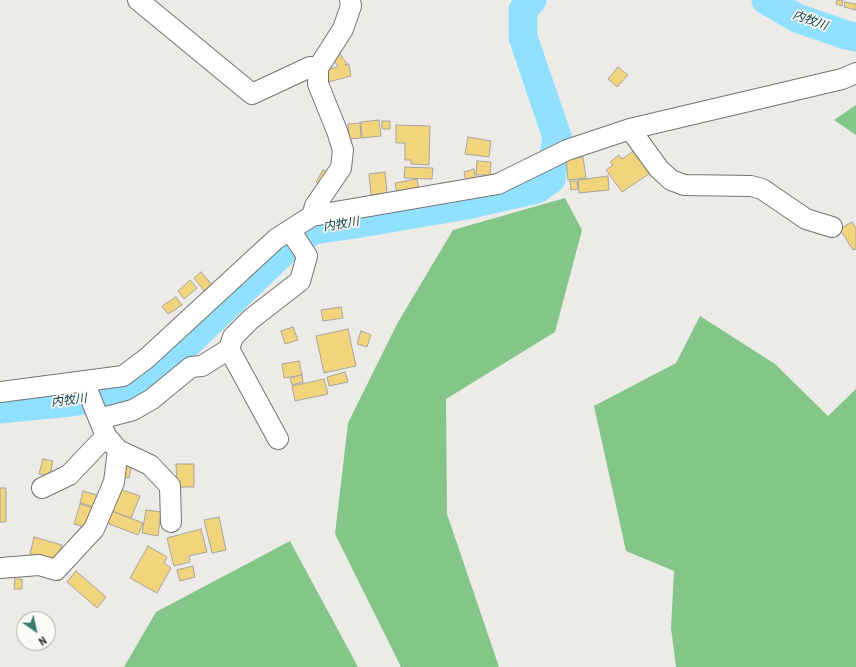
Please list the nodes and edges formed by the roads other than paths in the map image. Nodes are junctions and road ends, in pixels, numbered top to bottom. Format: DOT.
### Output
graph roads {
  1 [pos="138,0"];
  2 [pos="350,0"];
  3 [pos="318,68"];
  4 [pos="856,73"];
  5 [pos="630,129"];
  6 [pos="312,216"];
  7 [pos="832,227"];
  8 [pos="296,239"];
  9 [pos="229,349"];
  10 [pos="86,386"];
  11 [pos="0,392"];
  12 [pos="104,429"];
  13 [pos="278,439"];
  14 [pos="42,488"];
  15 [pos="171,522"];
  16 [pos="0,568"];
  1 -- 3 [label="street"];
  2 -- 3 [label="street"];
  3 -- 6 [label="street"];
  4 -- 5 [label="street"];
  5 -- 6 [label="street"];
  5 -- 7 [label="street"];
  6 -- 8 [label="street"];
  8 -- 9 [label="street"];
  8 -- 10 [label="street"];
  9 -- 12 [label="street"];
  9 -- 13 [label="street"];
  10 -- 11 [label="street"];
  10 -- 12 [label="street"];
  12 -- 14 [label="street"];
  12 -- 15 [label="street"];
  12 -- 16 [label="street"];
}
